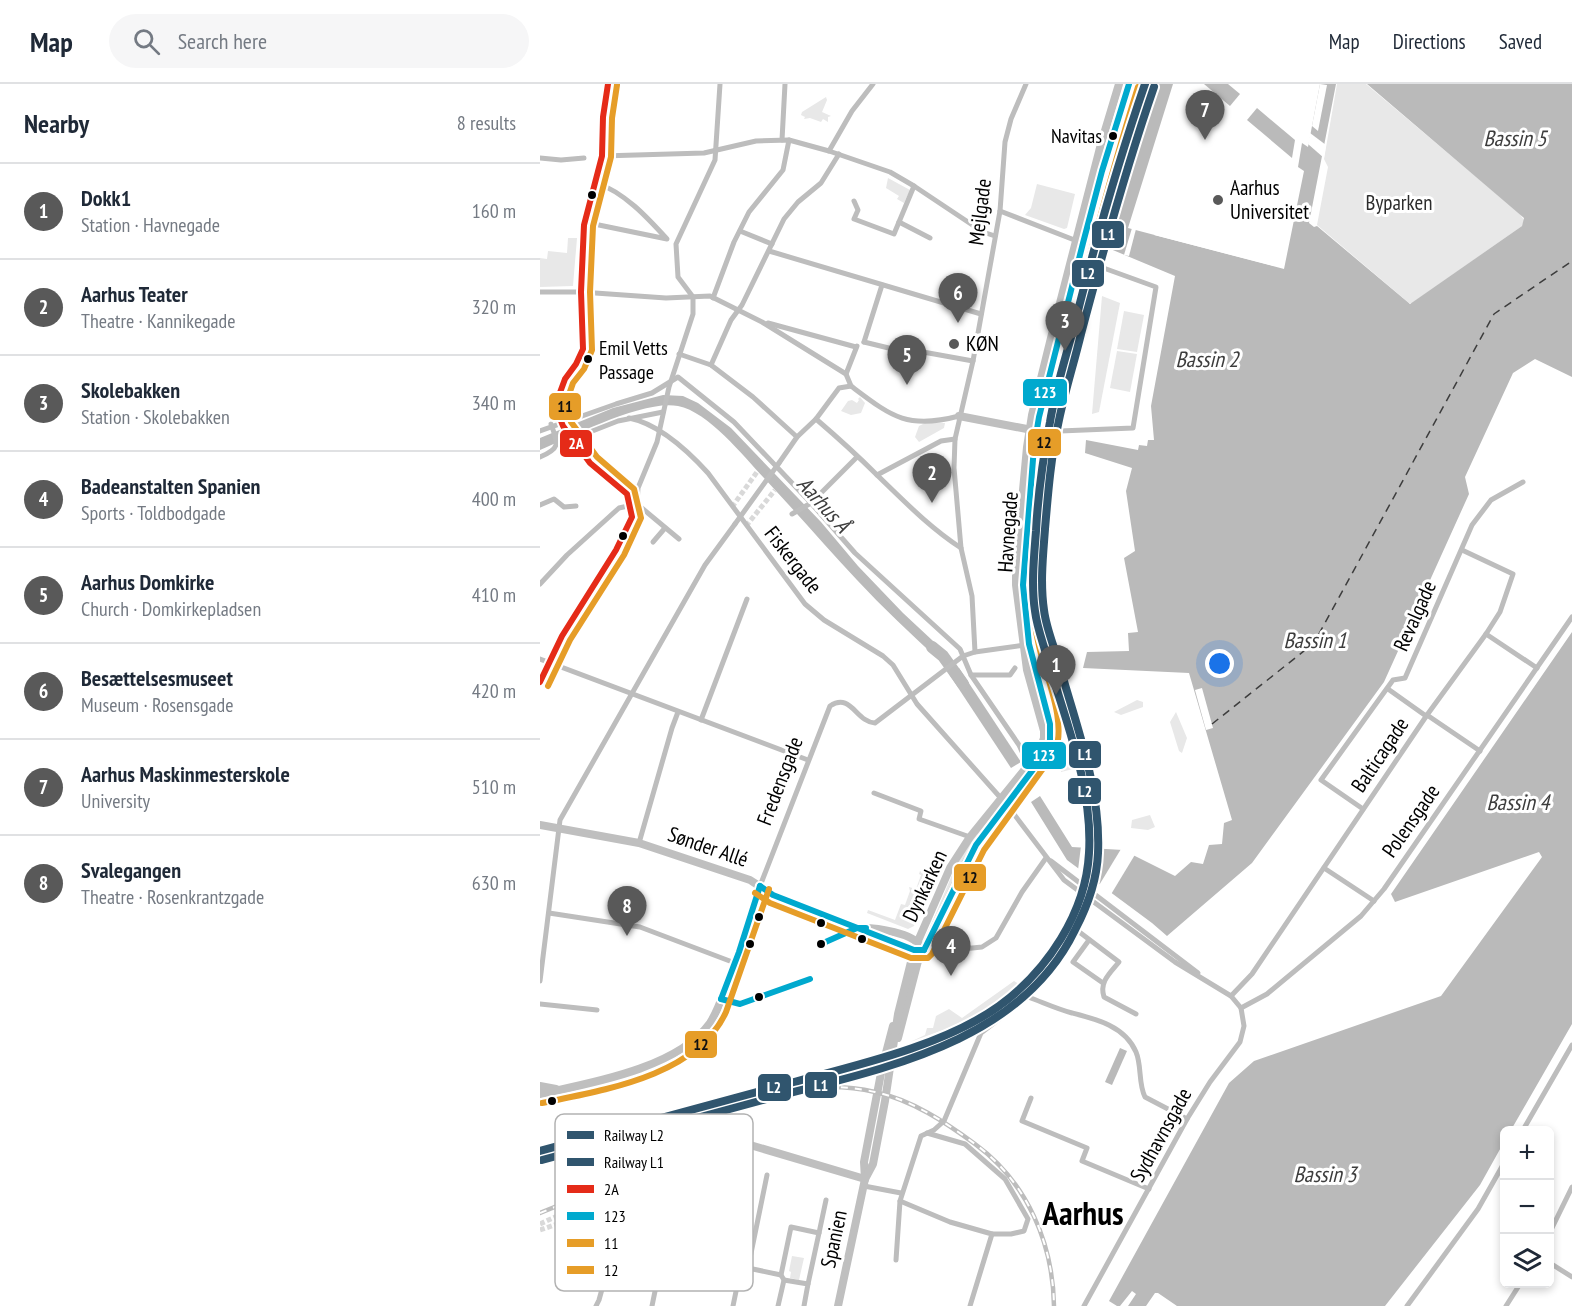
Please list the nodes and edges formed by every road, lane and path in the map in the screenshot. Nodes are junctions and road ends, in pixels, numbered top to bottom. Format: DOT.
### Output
graph roads {
  1 [pos="608,84"];
  2 [pos="720,84"];
  3 [pos="785,84"];
  4 [pos="873,84"];
  5 [pos="1026,84"];
  6 [pos="1119,84"];
  7 [pos="1129,84"];
  8 [pos="785,140"];
  9 [pos="717,149"];
  10 [pos="829,151"];
  11 [pos="839,154"];
  12 [pos="540,158"];
  13 [pos="584,158"];
  14 [pos="595,182"];
  15 [pos="914,186"];
  16 [pos="854,201"];
  17 [pos="1000,211"];
  18 [pos="899,222"];
  19 [pos="594,224"];
  20 [pos="740,231"];
  21 [pos="995,236"];
  22 [pos="930,238"];
  23 [pos="668,239"];
  24 [pos="1080,242"];
  25 [pos="676,244"];
  26 [pos="772,244"];
  27 [pos="769,251"];
  28 [pos="1098,266"];
  29 [pos="882,285"];
  30 [pos="540,292"];
  31 [pos="693,297"];
  32 [pos="711,297"];
  33 [pos="739,311"];
  34 [pos="981,314"];
  35 [pos="762,322"];
  36 [pos="864,342"];
  37 [pos="856,347"];
  38 [pos="679,354"];
  39 [pos="973,361"];
  40 [pos="711,365"];
  41 [pos="846,374"];
  42 [pos="672,379"];
  43 [pos="851,386"];
  44 [pos="664,411"];
  45 [pos="959,416"];
  46 [pos="629,418"];
  47 [pos="816,419"];
  48 [pos="552,427"];
  49 [pos="1033,430"];
  50 [pos="540,431"];
  51 [pos="660,431"];
  52 [pos="1060,431"];
  53 [pos="797,437"];
  54 [pos="572,439"];
  55 [pos="955,440"];
  56 [pos="540,457"];
  57 [pos="857,457"];
  58 [pos="877,475"];
  59 [pos="1523,482"];
  60 [pos="809,503"];
  61 [pos="637,504"];
  62 [pos="540,505"];
  63 [pos="576,506"];
  64 [pos="794,513"];
  65 [pos="665,528"];
  66 [pos="679,539"];
  67 [pos="653,542"];
  68 [pos="960,548"];
  69 [pos="1462,550"];
  70 [pos="540,584"];
  71 [pos="747,599"];
  72 [pos="1572,617"];
  73 [pos="566,630"];
  74 [pos="1485,634"];
  75 [pos="1026,645"];
  76 [pos="555,649"];
  77 [pos="975,652"];
  78 [pos="963,656"];
  79 [pos="540,659"];
  80 [pos="550,660"];
  81 [pos="1015,668"];
  82 [pos="1537,668"];
  83 [pos="971,675"];
  84 [pos="540,682"];
  85 [pos="1388,689"];
  86 [pos="632,694"];
  87 [pos="911,696"];
  88 [pos="678,712"];
  89 [pos="1426,715"];
  90 [pos="701,720"];
  91 [pos="1480,751"];
  92 [pos="808,760"];
  93 [pos="1031,770"];
  94 [pos="874,793"];
  95 [pos="1000,799"];
  96 [pos="1006,805"];
  97 [pos="1363,809"];
  98 [pos="540,825"];
  99 [pos="559,828"];
  100 [pos="970,837"];
  101 [pos="639,843"];
  102 [pos="1046,858"];
  103 [pos="1324,868"];
  104 [pos="760,886"];
  105 [pos="1374,901"];
  106 [pos="549,913"];
  107 [pos="1074,928"];
  108 [pos="1089,940"];
  109 [pos="916,946"];
  110 [pos="924,950"];
  111 [pos="735,963"];
  112 [pos="1204,978"];
  113 [pos="540,981"];
  114 [pos="1103,983"];
  115 [pos="1231,996"];
  116 [pos="540,1004"];
  117 [pos="1241,1008"];
  118 [pos="597,1010"];
  119 [pos="898,1014"];
  120 [pos="1136,1014"];
  121 [pos="894,1045"];
  122 [pos="1572,1045"];
  123 [pos="887,1083"];
  124 [pos="540,1086"];
  125 [pos="558,1090"];
  126 [pos="540,1095"];
  127 [pos="1031,1098"];
  128 [pos="875,1110"];
  129 [pos="1188,1119"];
  130 [pos="1526,1126"];
  131 [pos="927,1133"];
  132 [pos="753,1146"];
  133 [pos="1500,1170"];
  134 [pos="767,1175"];
  135 [pos="865,1182"];
  136 [pos="1572,1187"];
  137 [pos="1149,1189"];
  138 [pos="901,1193"];
  139 [pos="826,1200"];
  140 [pos="900,1201"];
  141 [pos="1554,1224"];
  142 [pos="819,1233"];
  143 [pos="992,1234"];
  144 [pos="753,1246"];
  145 [pos="896,1260"];
  146 [pos="1554,1266"];
  147 [pos="753,1267"];
  148 [pos="782,1277"];
  149 [pos="1572,1277"];
  150 [pos="808,1284"];
  151 [pos="1517,1288"];
  152 [pos="602,1291"];
  153 [pos="655,1291"];
  154 [pos="736,1291"];
  155 [pos="596,1306"];
  156 [pos="652,1306"];
  157 [pos="733,1306"];
  158 [pos="778,1306"];
  159 [pos="804,1306"];
  160 [pos="838,1306"];
  161 [pos="970,1306"];
  162 [pos="1084,1306"];
  163 [pos="1407,1306"];
  164 [pos="1506,1306"];
  1 -- 9 [label="street"];
  2 -- 9 [label="street"];
  3 -- 8 [label="street"];
  4 -- 10 [label="street"];
  5 -- 17 [label="street, Mejlgade"];
  6 -- 24 [label="street"];
  7 -- 24 [label="street"];
  8 -- 9 [label="street"];
  8 -- 10 [label="street"];
  8 -- 20 [label="street"];
  9 -- 25 [label="street"];
  10 -- 11 [label="street"];
  11 -- 15 [label="street"];
  11 -- 26 [label="street"];
  12 -- 13 [label="street"];
  14 -- 23 [label="street"];
  15 -- 18 [label="street"];
  15 -- 21 [label="street"];
  16 -- 18 [label="street"];
  17 -- 21 [label="street, Mejlgade"];
  17 -- 24 [label="street"];
  18 -- 22 [label="street"];
  19 -- 23 [label="street"];
  20 -- 26 [label="street"];
  20 -- 32 [label="street"];
  21 -- 34 [label="street, Mejlgade"];
  23 -- 25 [label="street"];
  24 -- 49 [label="street, Havnegade"];
  25 -- 31 [label="street"];
  26 -- 27 [label="street"];
  27 -- 29 [label="street"];
  27 -- 33 [label="street"];
  28 -- 52 [label="street"];
  29 -- 34 [label="street"];
  29 -- 36 [label="street"];
  30 -- 31 [label="street"];
  31 -- 32 [label="street"];
  31 -- 38 [label="street"];
  32 -- 33 [label="street"];
  33 -- 35 [label="street"];
  33 -- 40 [label="street"];
  34 -- 39 [label="street, Mejlgade"];
  35 -- 37 [label="street"];
  35 -- 41 [label="street"];
  36 -- 37 [label="street"];
  36 -- 39 [label="street"];
  37 -- 41 [label="street"];
  38 -- 40 [label="street"];
  38 -- 42 [label="street"];
  39 -- 45 [label="street, Mejlgade"];
  40 -- 53 [label="street"];
  41 -- 43 [label="street"];
  42 -- 44 [label="street"];
  42 -- 48 [label="street"];
  42 -- 60 [label="street"];
  43 -- 45 [label="street"];
  43 -- 47 [label="street"];
  44 -- 46 [label="street"];
  44 -- 51 [label="street"];
  45 -- 49 [label="street"];
  45 -- 55 [label="street, Mejlgade"];
  46 -- 51 [label="street, Fiskergade"];
  46 -- 54 [label="street"];
  47 -- 53 [label="street"];
  47 -- 57 [label="street"];
  48 -- 50 [label="street"];
  48 -- 56 [label="street"];
  49 -- 75 [label="street, Havnegade"];
  51 -- 61 [label="street"];
  51 -- 87 [label="street, Fiskergade"];
  53 -- 86 [label="street, bridge"];
  55 -- 58 [label="street"];
  55 -- 68 [label="street, Mejlgade"];
  57 -- 58 [label="street"];
  57 -- 60 [label="street"];
  58 -- 68 [label="street"];
  59 -- 69 [label="street, Revalgade"];
  60 -- 64 [label="street"];
  60 -- 78 [label="street"];
  61 -- 65 [label="street"];
  61 -- 70 [label="street"];
  62 -- 63 [label="street"];
  65 -- 66 [label="street"];
  65 -- 67 [label="street"];
  68 -- 77 [label="street, Mejlgade"];
  69 -- 74 [label="street, Balticagade"];
  69 -- 85 [label="street, Revalgade"];
  71 -- 90 [label="street"];
  72 -- 82 [label="street, Polensgade"];
  73 -- 76 [label="street"];
  74 -- 82 [label="street"];
  74 -- 89 [label="street, Balticagade"];
  75 -- 77 [label="street"];
  75 -- 93 [label="street, Havnegade"];
  77 -- 78 [label="street"];
  78 -- 83 [label="street"];
  78 -- 87 [label="street"];
  79 -- 80 [label="street"];
  80 -- 84 [label="street"];
  80 -- 86 [label="street"];
  81 -- 83 [label="street"];
  82 -- 91 [label="street, Polensgade"];
  83 -- 93 [label="street"];
  85 -- 89 [label="street"];
  85 -- 97 [label="street, Revalgade"];
  86 -- 88 [label="street"];
  86 -- 99 [label="street"];
  87 -- 92 [label="street, Fredensgade"];
  87 -- 95 [label="street, Fiskergade"];
  88 -- 90 [label="street"];
  88 -- 101 [label="street"];
  89 -- 91 [label="street"];
  89 -- 97 [label="street, Balticagade"];
  90 -- 92 [label="street"];
  91 -- 105 [label="street, Polensgade"];
  92 -- 104 [label="street, Fredensgade"];
  93 -- 95 [label="street, Dynkarken"];
  93 -- 96 [label="street, Dynkarken"];
  94 -- 100 [label="street"];
  95 -- 96 [label="street, Fiskergade"];
  95 -- 100 [label="street, Dynkarken"];
  96 -- 102 [label="street, Fiskergade"];
  96 -- 110 [label="street, Dynkarken"];
  97 -- 103 [label="street, Balticagade"];
  98 -- 99 [label="street, Sønder Allé"];
  99 -- 101 [label="street, Sønder Allé"];
  99 -- 106 [label="street"];
  100 -- 109 [label="street, Dynkarken"];
  101 -- 104 [label="street, Sønder Allé"];
  102 -- 110 [label="street"];
  102 -- 112 [label="street"];
  102 -- 112 [label="street"];
  103 -- 105 [label="street"];
  103 -- 115 [label="street, Balticagade"];
  104 -- 109 [label="street, Sønder Allé"];
  104 -- 111 [label="street, Fredensgade"];
  105 -- 117 [label="street, Polensgade"];
  106 -- 111 [label="street"];
  106 -- 113 [label="street"];
  107 -- 108 [label="street"];
  108 -- 114 [label="street"];
  108 -- 114 [label="street"];
  109 -- 110 [label="street, Sønder Allé"];
  109 -- 119 [label="street, Spanien"];
  110 -- 121 [label="street, Spanien"];
  111 -- 125 [label="street, Fredensgade"];
  112 -- 115 [label="street"];
  114 -- 120 [label="street"];
  115 -- 117 [label="street"];
  116 -- 118 [label="street"];
  117 -- 129 [label="street, Sydhavnsgade"];
  119 -- 121 [label="street, Spanien"];
  119 -- 128 [label="street, Spanien"];
  121 -- 123 [label="street, Spanien"];
  122 -- 130 [label="street"];
  123 -- 128 [label="street, Spanien"];
  123 -- 135 [label="street, Spanien"];
  124 -- 125 [label="street"];
  125 -- 126 [label="street, Fredensgade"];
  127 -- 137 [label="street"];
  128 -- 135 [label="street, Spanien"];
  129 -- 131 [label="street"];
  129 -- 137 [label="street, Sydhavnsgade"];
  131 -- 138 [label="street"];
  131 -- 143 [label="street"];
  132 -- 135 [label="street"];
  133 -- 163 [label="street"];
  134 -- 144 [label="street"];
  135 -- 138 [label="street"];
  135 -- 160 [label="street, Spanien"];
  136 -- 141 [label="street"];
  137 -- 162 [label="street, Sydhavnsgade"];
  138 -- 140 [label="street"];
  139 -- 142 [label="street"];
  140 -- 143 [label="street"];
  140 -- 145 [label="street"];
  142 -- 148 [label="street"];
  142 -- 150 [label="street"];
  143 -- 161 [label="street"];
  146 -- 149 [label="street"];
  147 -- 148 [label="street"];
  148 -- 150 [label="street"];
  148 -- 158 [label="street"];
  150 -- 159 [label="street"];
  151 -- 164 [label="street"];
  152 -- 155 [label="street"];
  153 -- 156 [label="street"];
  154 -- 157 [label="street"];
}
